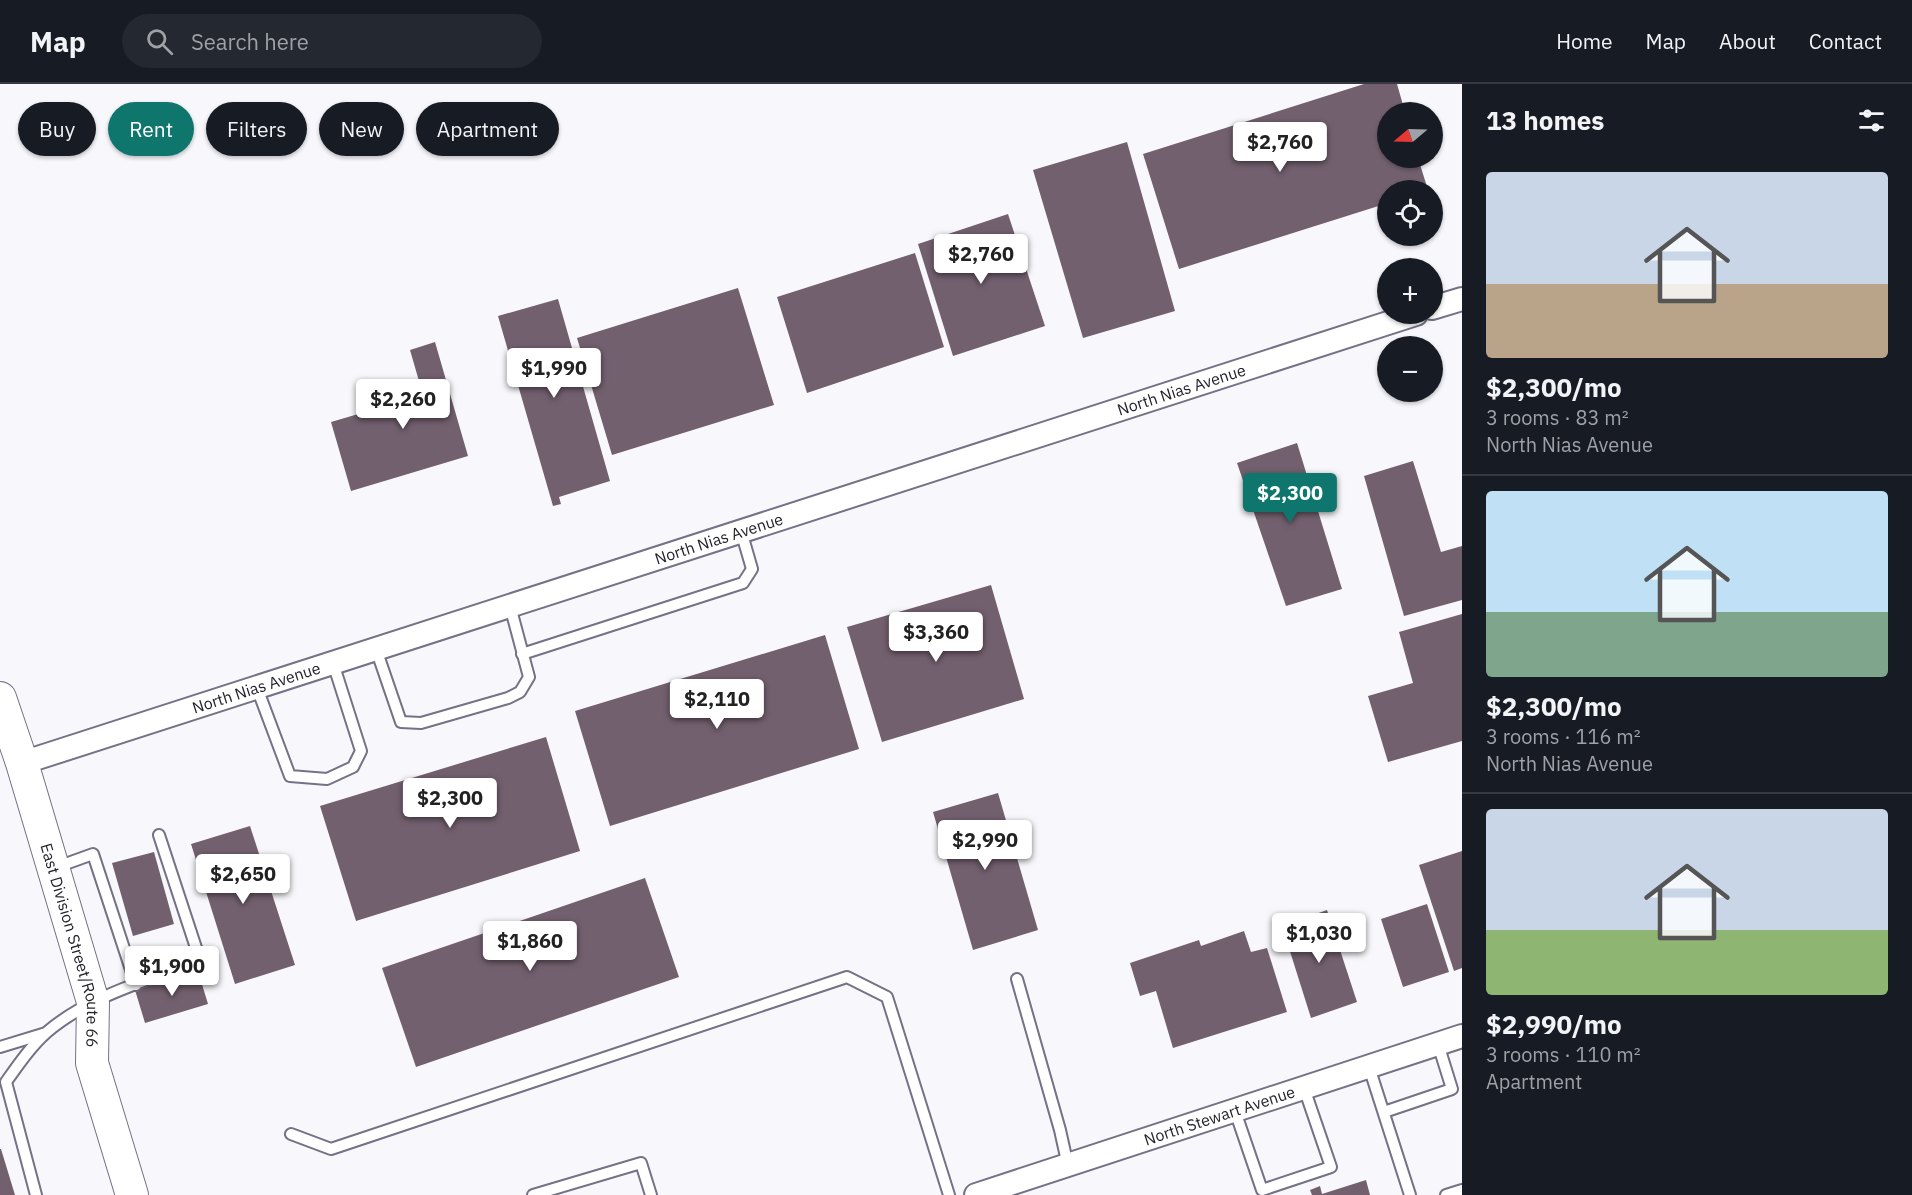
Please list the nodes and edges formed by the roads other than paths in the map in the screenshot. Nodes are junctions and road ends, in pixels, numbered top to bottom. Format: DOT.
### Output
graph roads {
  1 [pos="1462,299"];
  2 [pos="1443,305"];
  3 [pos="1385,324"];
  4 [pos="741,531"];
  5 [pos="510,606"];
  6 [pos="376,649"];
  7 [pos="522,654"];
  8 [pos="333,663"];
  9 [pos="257,688"];
  10 [pos="0,698"];
  11 [pos="22,763"];
  12 [pos="159,835"];
  13 [pos="53,868"];
  14 [pos="1017,979"];
  15 [pos="136,986"];
  16 [pos="93,1002"];
  17 [pos="46,1032"];
  18 [pos="1462,1036"];
  19 [pos="1438,1044"];
  20 [pos="0,1047"];
  21 [pos="1369,1066"];
  22 [pos="1304,1088"];
  23 [pos="1235,1111"];
  24 [pos="1384,1112"];
  25 [pos="291,1134"];
  26 [pos="1068,1166"];
  27 [pos="1462,1190"];
  28 [pos="1263,1192"];
  29 [pos="36,1195"];
  30 [pos="132,1195"];
  31 [pos="533,1195"];
  32 [pos="651,1195"];
  33 [pos="948,1195"];
  34 [pos="976,1195"];
  35 [pos="1410,1195"];
  36 [pos="1446,1195"];
  1 -- 2 [label="street"];
  3 -- 4 [label="street, North Nias Avenue"];
  4 -- 5 [label="street, North Nias Avenue"];
  4 -- 7 [label="lane"];
  5 -- 6 [label="street, North Nias Avenue"];
  5 -- 7 [label="lane"];
  6 -- 7 [label="lane"];
  6 -- 8 [label="street, North Nias Avenue"];
  8 -- 9 [label="street, North Nias Avenue"];
  8 -- 9 [label="lane"];
  9 -- 11 [label="street, North Nias Avenue"];
  10 -- 11 [label="main road, East Division Street/Route 66"];
  11 -- 13 [label="main road, East Division Street/Route 66"];
  12 -- 15 [label="lane"];
  13 -- 15 [label="lane"];
  13 -- 16 [label="main road, East Division Street/Route 66"];
  14 -- 26 [label="lane"];
  15 -- 16 [label="lane"];
  16 -- 17 [label="lane"];
  16 -- 30 [label="main road, East Division Street/Route 66"];
  17 -- 20 [label="lane"];
  17 -- 29 [label="lane"];
  18 -- 19 [label="street, North Stewart Avenue"];
  19 -- 21 [label="street, North Stewart Avenue"];
  19 -- 24 [label="lane"];
  21 -- 22 [label="street, North Stewart Avenue"];
  21 -- 24 [label="lane"];
  22 -- 23 [label="street, North Stewart Avenue"];
  22 -- 28 [label="lane"];
  23 -- 26 [label="street, North Stewart Avenue"];
  23 -- 28 [label="lane"];
  24 -- 35 [label="lane"];
  25 -- 33 [label="lane"];
  26 -- 34 [label="street, North Stewart Avenue"];
  27 -- 36 [label="lane"];
  31 -- 32 [label="lane"];
}
